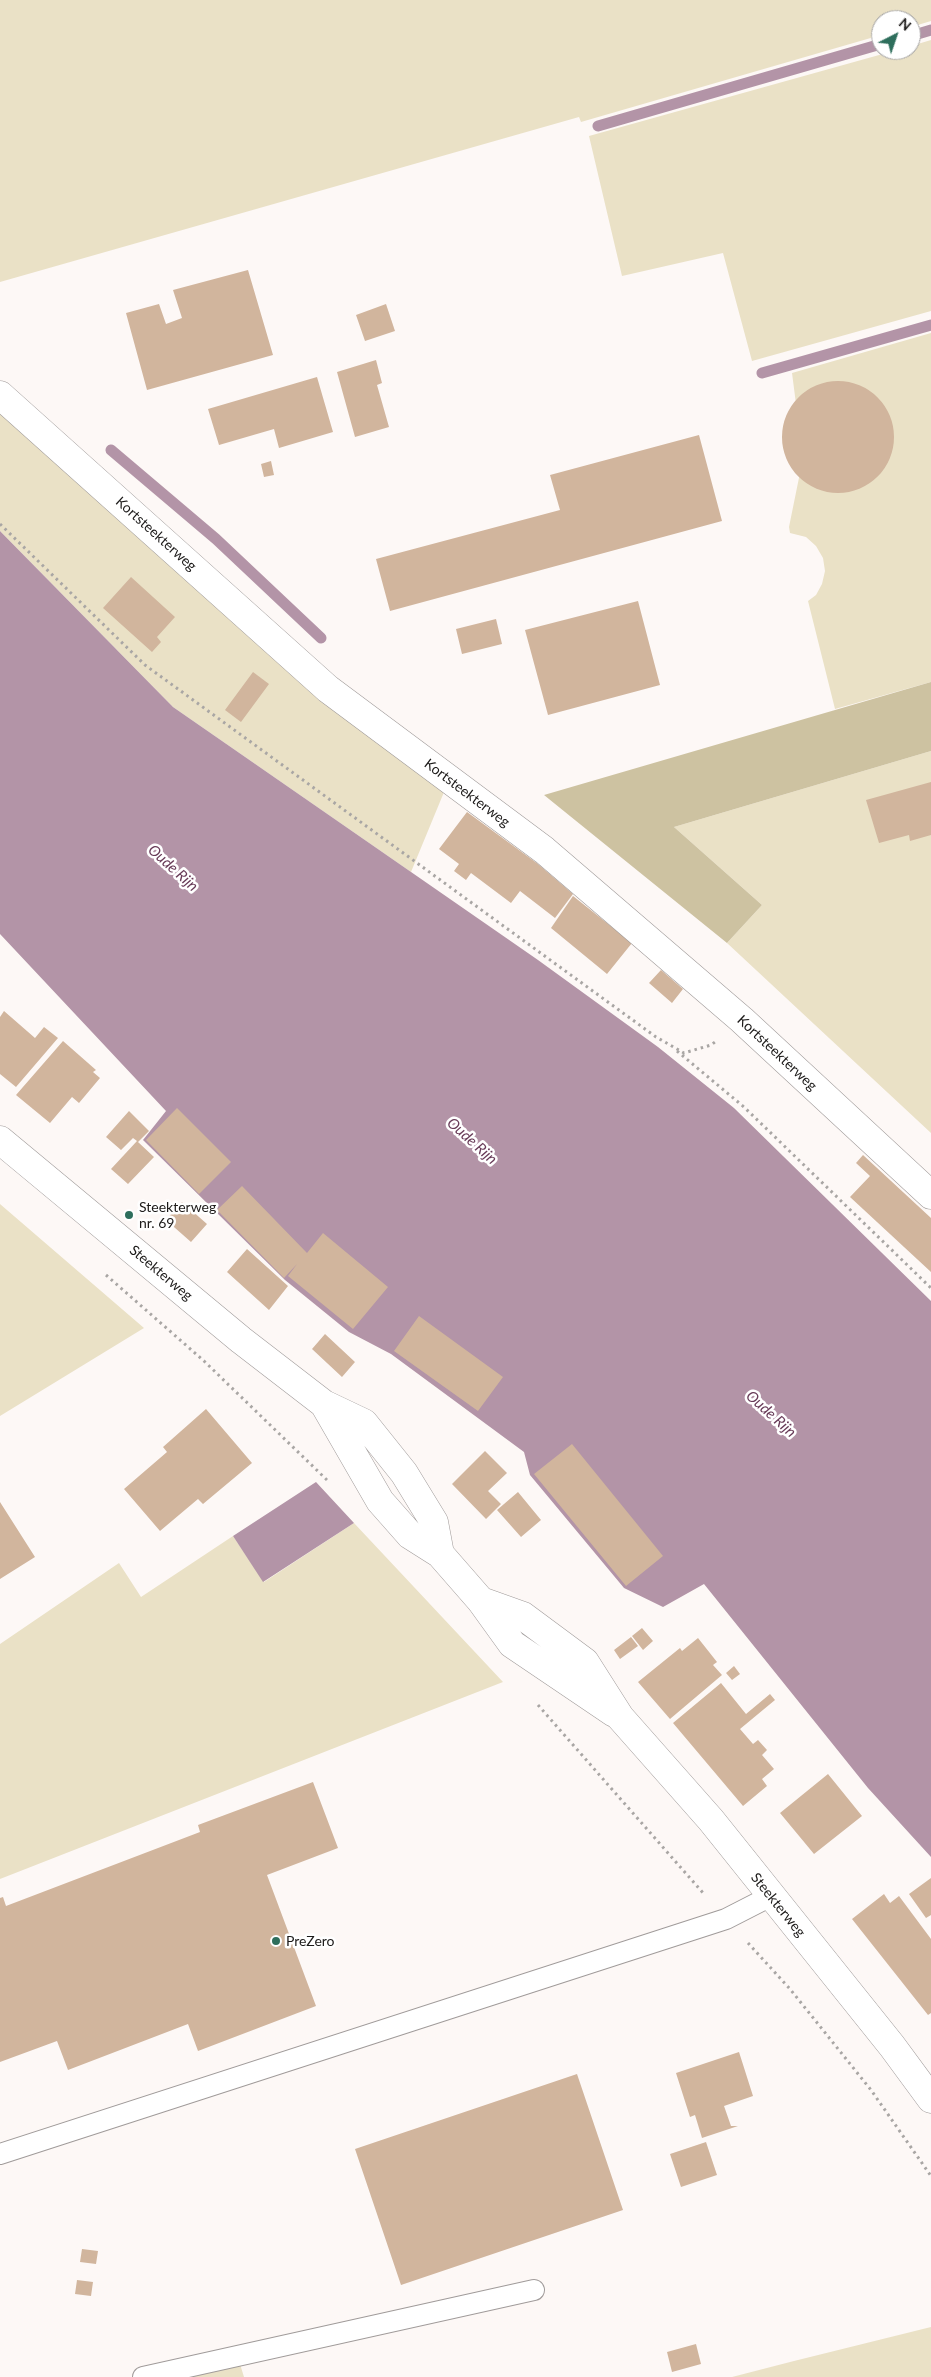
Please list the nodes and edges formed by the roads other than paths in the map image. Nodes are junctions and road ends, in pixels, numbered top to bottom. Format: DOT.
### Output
graph roads {
  1 [pos="0,395"];
  2 [pos="0,1140"];
  3 [pos="931,1195"];
  4 [pos="324,1404"];
  5 [pos="440,1554"];
  6 [pos="770,1896"];
  7 [pos="931,2099"];
  8 [pos="0,2154"];
  9 [pos="534,2290"];
  10 [pos="143,2377"];
  1 -- 3 [label="main road, Kortsteekterweg"];
  2 -- 4 [label="main road, Steekterweg"];
  4 -- 5 [label="main road, Steekterweg"];
  4 -- 5 [label="main road, Steekterweg"];
  5 -- 6 [label="main road, Steekterweg"];
  6 -- 7 [label="main road, Steekterweg"];
  6 -- 8 [label="lane"];
  9 -- 10 [label="lane"];
}
